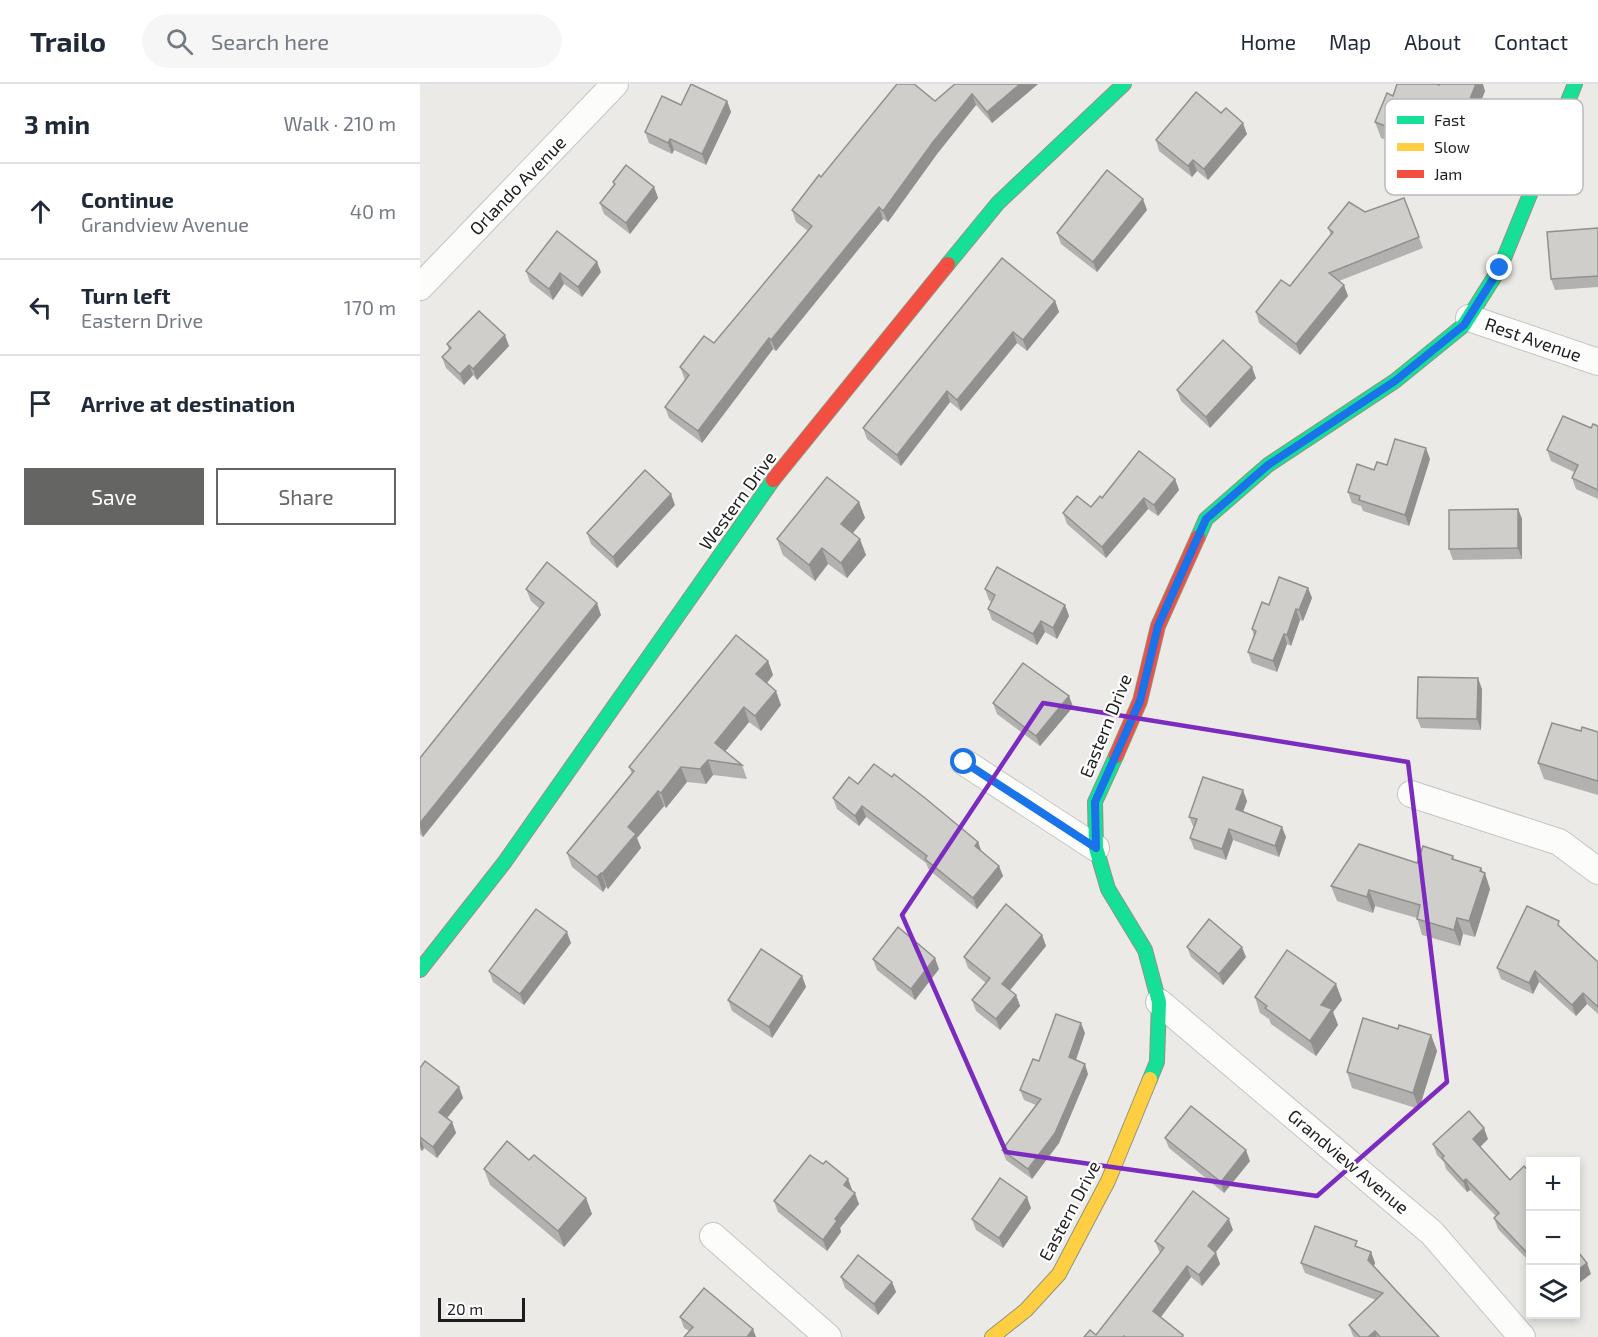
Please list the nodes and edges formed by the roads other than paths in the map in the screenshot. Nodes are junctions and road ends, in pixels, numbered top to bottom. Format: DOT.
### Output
graph roads {
  1 [pos="615,84"];
  2 [pos="1124,84"];
  3 [pos="1575,84"];
  4 [pos="1569,99"];
  5 [pos="1530,195"];
  6 [pos="420,287"];
  7 [pos="1469,318"];
  8 [pos="1598,362"];
  9 [pos="964,762"];
  10 [pos="1411,794"];
  11 [pos="1096,848"];
  12 [pos="1598,871"];
  13 [pos="420,970"];
  14 [pos="1159,1002"];
  15 [pos="713,1236"];
  16 [pos="828,1337"];
  17 [pos="992,1337"];
  18 [pos="1522,1337"];
  1 -- 6 [label="street, Orlando Avenue"];
  2 -- 13 [label="street, Western Drive"];
  3 -- 4 [label="street, Eastern Drive"];
  5 -- 7 [label="street, Eastern Drive"];
  7 -- 8 [label="street, Rest Avenue"];
  7 -- 11 [label="street, Eastern Drive"];
  9 -- 11 [label="street"];
  10 -- 12 [label="street"];
  11 -- 14 [label="street, Eastern Drive"];
  14 -- 17 [label="street, Eastern Drive"];
  14 -- 18 [label="street, Grandview Avenue"];
  15 -- 16 [label="street"];
}
